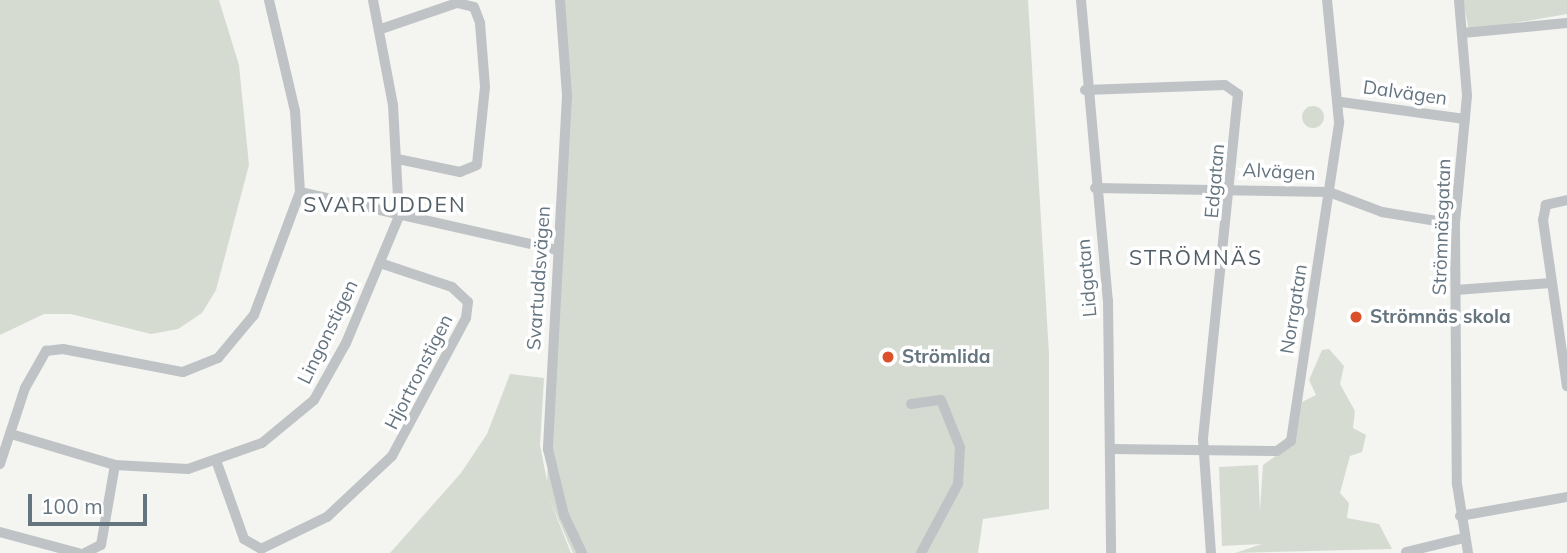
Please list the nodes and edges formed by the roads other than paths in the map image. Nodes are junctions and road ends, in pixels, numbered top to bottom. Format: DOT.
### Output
graph roads {
  1 [pos="269,0"];
  2 [pos="373,0"];
  3 [pos="560,0"];
  4 [pos="1081,0"];
  5 [pos="1327,0"];
  6 [pos="1459,0"];
  7 [pos="1567,23"];
  8 [pos="381,29"];
  9 [pos="1463,33"];
  10 [pos="1085,90"];
  11 [pos="1341,102"];
  12 [pos="1465,119"];
  13 [pos="398,159"];
  14 [pos="1095,188"];
  15 [pos="1232,188"];
  16 [pos="300,192"];
  17 [pos="1329,192"];
  18 [pos="1567,200"];
  19 [pos="398,216"];
  20 [pos="1455,224"];
  21 [pos="558,250"];
  22 [pos="380,263"];
  23 [pos="1551,283"];
  24 [pos="1456,290"];
  25 [pos="1565,358"];
  26 [pos="1567,386"];
  27 [pos="911,404"];
  28 [pos="11,433"];
  29 [pos="1111,449"];
  30 [pos="1203,454"];
  31 [pos="217,463"];
  32 [pos="0,464"];
  33 [pos="115,465"];
  34 [pos="1567,497"];
  35 [pos="1460,516"];
  36 [pos="0,532"];
  37 [pos="1464,538"];
  38 [pos="1406,552"];
  39 [pos="78,553"];
  40 [pos="85,553"];
  41 [pos="582,553"];
  42 [pos="921,553"];
  43 [pos="1111,553"];
  44 [pos="1211,553"];
  45 [pos="1468,553"];
  1 -- 16 [label="street"];
  2 -- 8 [label="street, Lingonstigen"];
  3 -- 21 [label="street, Svartuddsvägen"];
  4 -- 10 [label="street, Lidgatan"];
  5 -- 11 [label="street, Norrgatan"];
  6 -- 9 [label="street, Strömnäsgatan"];
  7 -- 9 [label="street"];
  8 -- 13 [label="street, Lingonstigen"];
  8 -- 13 [label="street"];
  9 -- 12 [label="street, Strömnäsgatan"];
  10 -- 14 [label="street, Lidgatan"];
  10 -- 15 [label="street, Edgatan"];
  11 -- 12 [label="street, Dalvägen"];
  11 -- 17 [label="street, Norrgatan"];
  12 -- 20 [label="street, Strömnäsgatan"];
  13 -- 19 [label="street, Lingonstigen"];
  14 -- 15 [label="street, Alvägen"];
  14 -- 29 [label="street, Lidgatan"];
  15 -- 17 [label="street, Alvägen"];
  15 -- 30 [label="street, Edgatan"];
  16 -- 19 [label="street"];
  16 -- 28 [label="street"];
  17 -- 20 [label="street, Alvägen"];
  17 -- 30 [label="street, Norrgatan"];
  18 -- 23 [label="street"];
  19 -- 21 [label="street"];
  19 -- 22 [label="street, Lingonstigen"];
  20 -- 24 [label="street, Strömnäsgatan"];
  21 -- 41 [label="street, Svartuddsvägen"];
  22 -- 31 [label="street, Lingonstigen"];
  22 -- 31 [label="street, Hjortronstigen"];
  23 -- 24 [label="street"];
  23 -- 25 [label="street"];
  24 -- 35 [label="street, Strömnäsgatan"];
  25 -- 26 [label="street"];
  27 -- 42 [label="street"];
  28 -- 32 [label="street"];
  28 -- 33 [label="street, Lingonstigen"];
  29 -- 30 [label="street, Norrgatan"];
  29 -- 43 [label="street, Lidgatan"];
  30 -- 44 [label="street, Edgatan"];
  31 -- 33 [label="street, Lingonstigen"];
  33 -- 40 [label="street"];
  34 -- 35 [label="street"];
  35 -- 37 [label="street, Strömnäsgatan"];
  36 -- 39 [label="street"];
  37 -- 38 [label="street"];
  37 -- 45 [label="street, Strömnäsgatan"];
}
